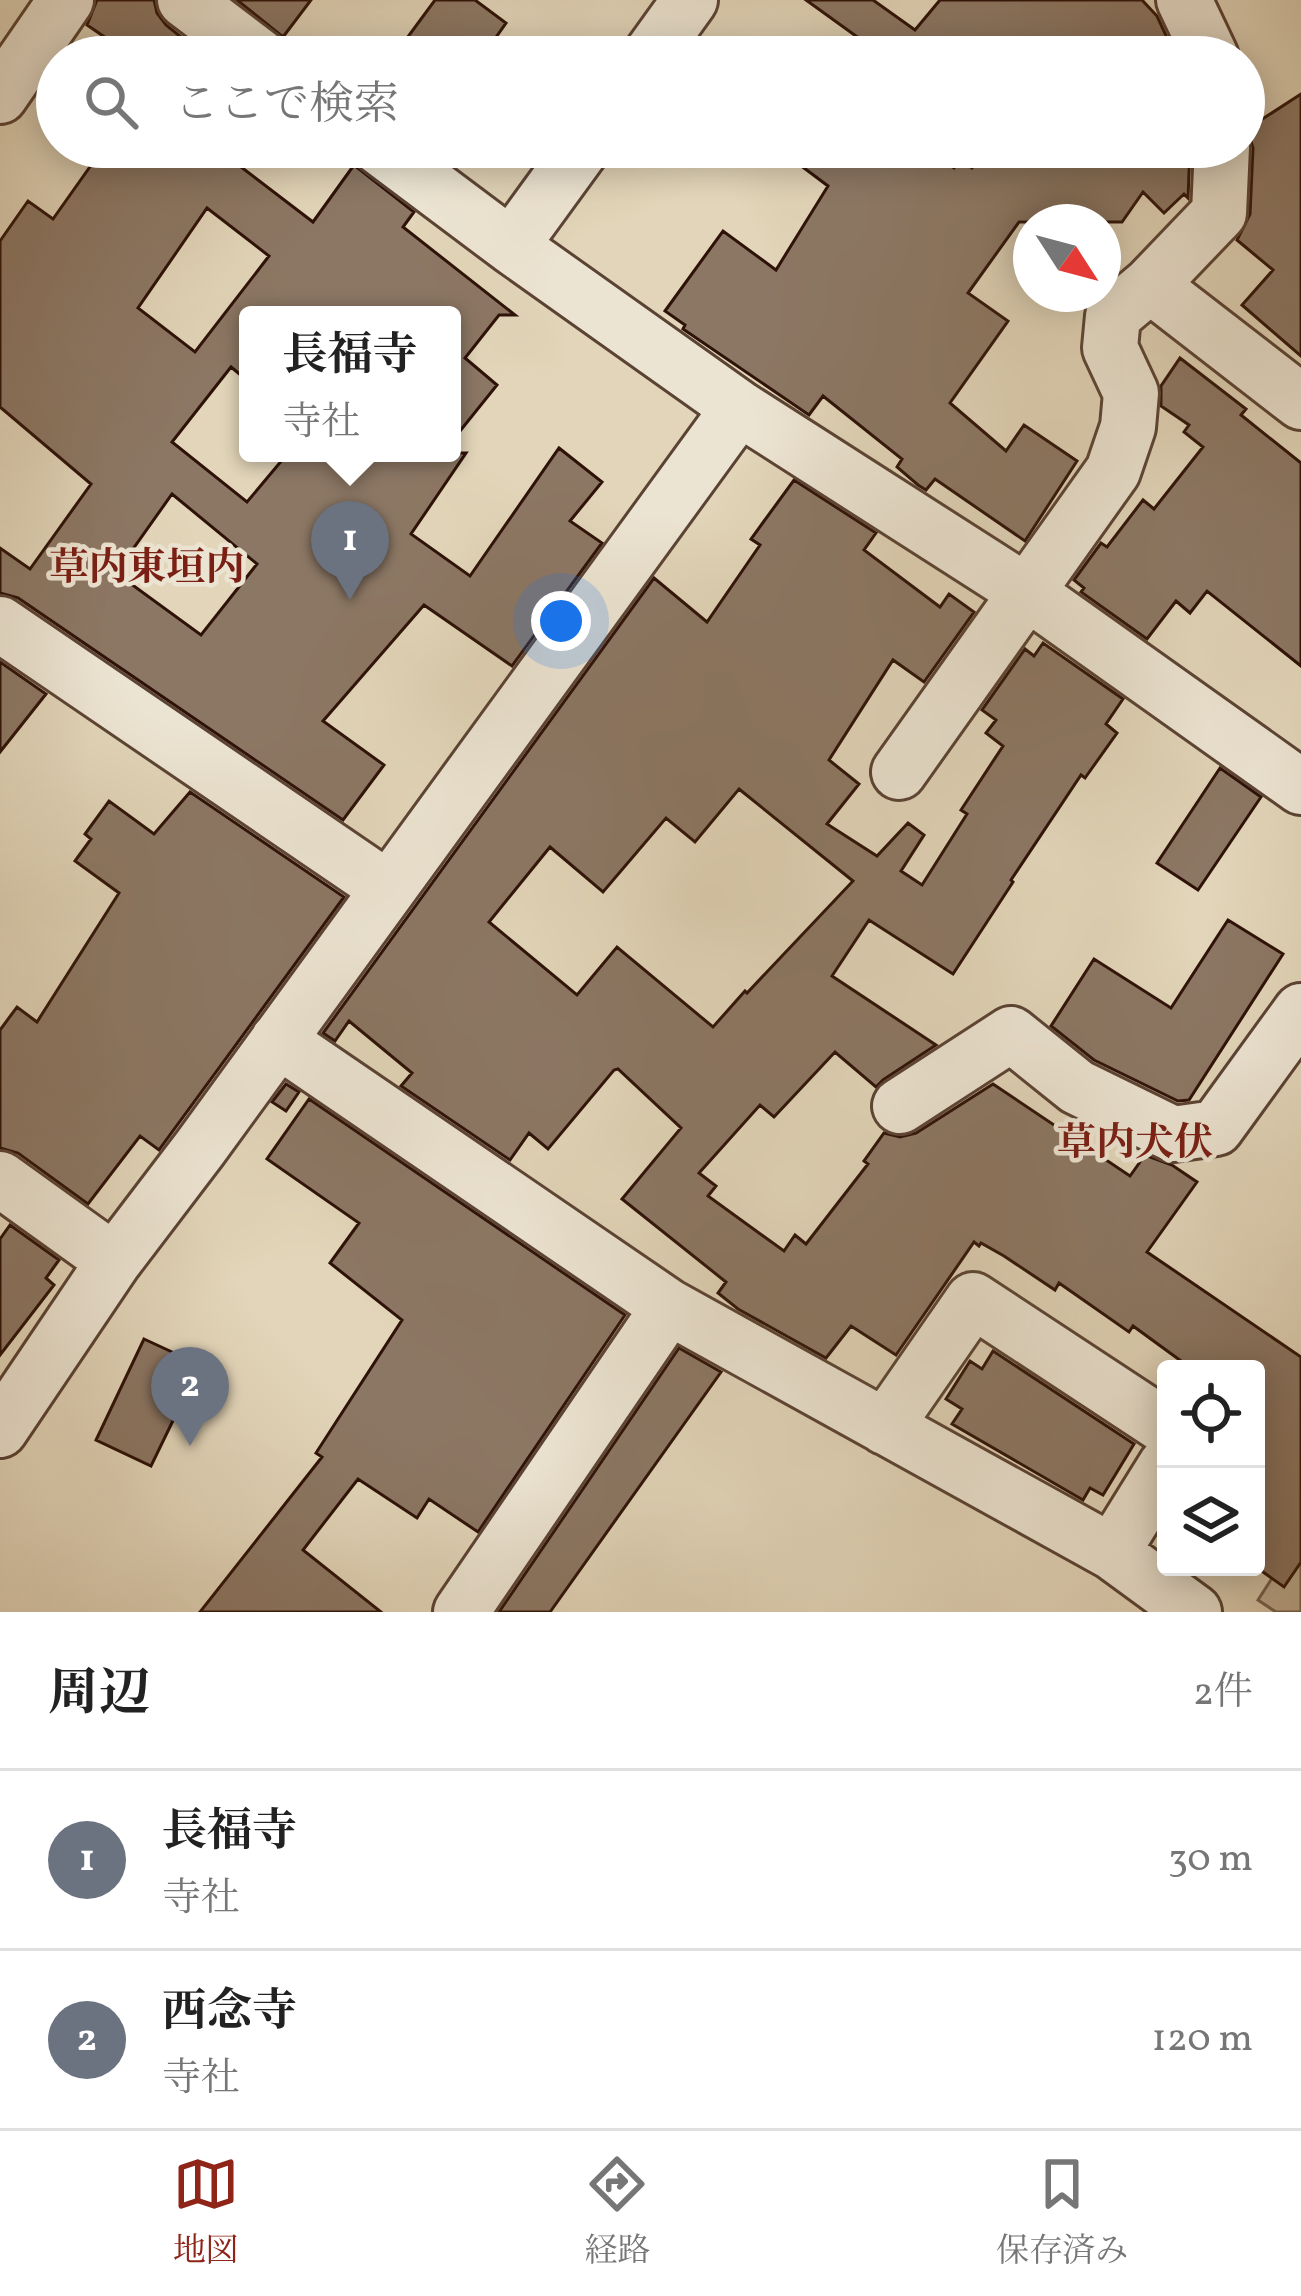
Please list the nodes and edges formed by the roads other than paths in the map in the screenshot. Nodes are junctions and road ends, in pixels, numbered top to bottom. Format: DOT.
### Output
graph roads {
  1 [pos="65,0"];
  2 [pos="185,0"];
  3 [pos="690,0"];
  4 [pos="1184,0"];
  5 [pos="41,36"];
  6 [pos="232,36"];
  7 [pos="664,36"];
  8 [pos="1201,36"];
  9 [pos="36,43"];
  10 [pos="0,96"];
  11 [pos="407,168"];
  12 [pos="568,168"];
  13 [pos="1221,168"];
  14 [pos="511,246"];
  15 [pos="1150,285"];
  16 [pos="1301,402"];
  17 [pos="739,408"];
  18 [pos="1028,593"];
  19 [pos="0,624"];
  20 [pos="899,772"];
  21 [pos="1301,787"];
  22 [pos="387,888"];
  23 [pos="1301,1011"];
  24 [pos="278,1040"];
  25 [pos="900,1106"];
  26 [pos="0,1179"];
  27 [pos="114,1261"];
  28 [pos="669,1307"];
  29 [pos="1157,1421"];
  30 [pos="885,1427"];
  31 [pos="0,1430"];
  32 [pos="1164,1468"];
  33 [pos="1112,1552"];
  34 [pos="460,1612"];
  35 [pos="1194,1612"];
  1 -- 5 [label="street"];
  2 -- 6 [label="street"];
  3 -- 7 [label="street"];
  4 -- 8 [label="street"];
  9 -- 10 [label="street"];
  11 -- 14 [label="street"];
  12 -- 14 [label="street"];
  13 -- 15 [label="street"];
  14 -- 17 [label="street"];
  15 -- 16 [label="street"];
  15 -- 18 [label="street"];
  17 -- 18 [label="street"];
  17 -- 22 [label="street"];
  18 -- 20 [label="street"];
  18 -- 21 [label="street"];
  19 -- 22 [label="street"];
  22 -- 24 [label="street"];
  23 -- 25 [label="street"];
  24 -- 27 [label="street"];
  24 -- 28 [label="street"];
  26 -- 27 [label="street"];
  27 -- 31 [label="street"];
  28 -- 30 [label="street"];
  28 -- 34 [label="street"];
  29 -- 30 [label="street"];
  30 -- 33 [label="street"];
  32 -- 33 [label="street"];
  33 -- 35 [label="street"];
}
